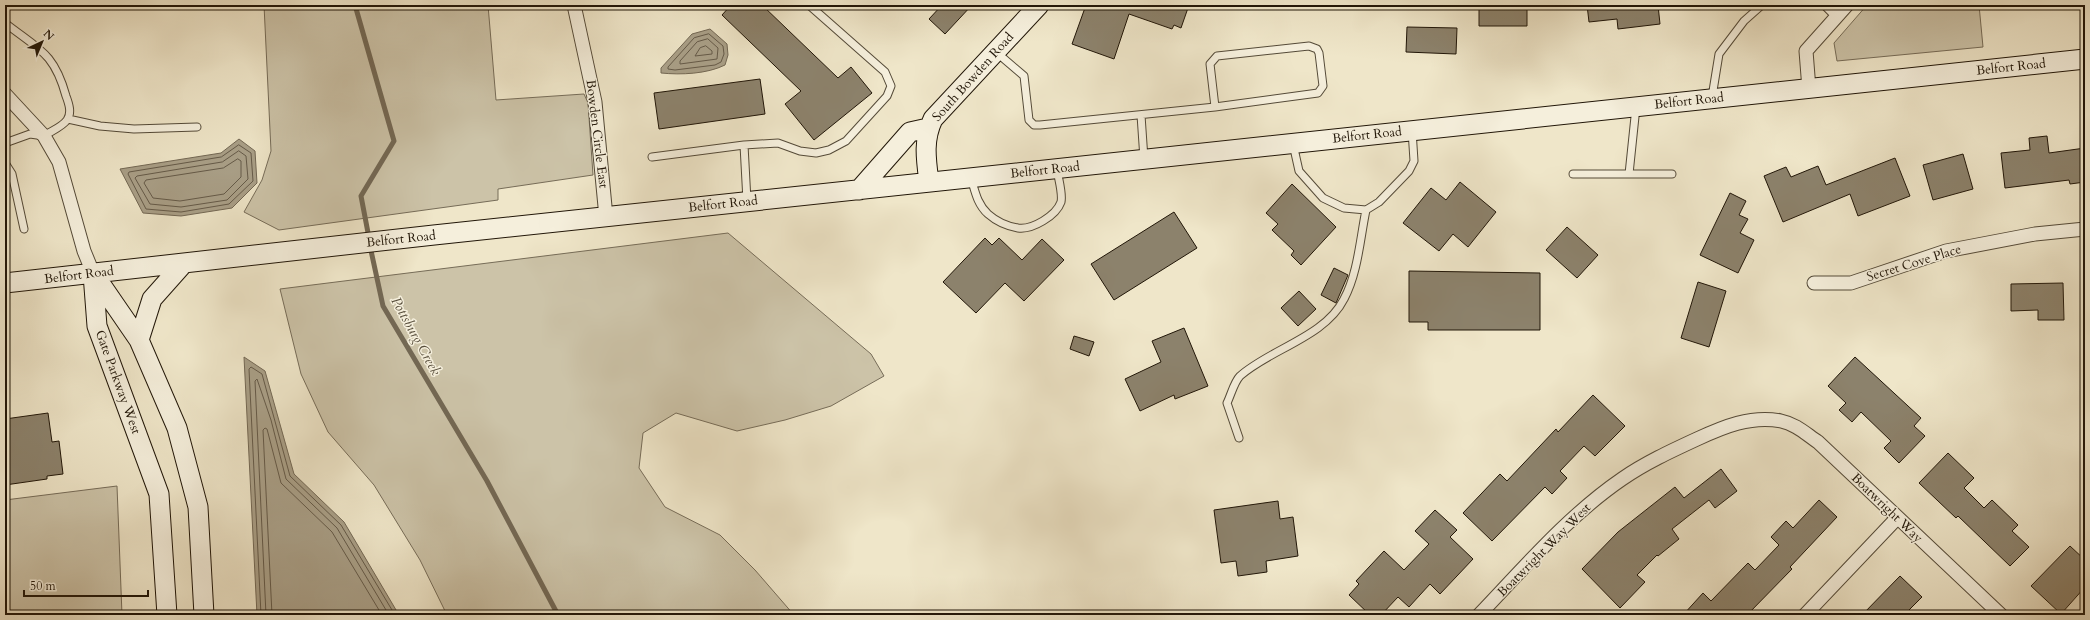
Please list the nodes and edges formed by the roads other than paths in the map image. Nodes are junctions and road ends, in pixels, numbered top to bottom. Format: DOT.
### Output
graph roads {
  1 [pos="574,5"];
  2 [pos="809,5"];
  3 [pos="1039,5"];
  4 [pos="1762,5"];
  5 [pos="1824,5"];
  6 [pos="1847,5"];
  7 [pos="1836,17"];
  8 [pos="5,23"];
  9 [pos="996,52"];
  10 [pos="2085,59"];
  11 [pos="1809,89"];
  12 [pos="5,94"];
  13 [pos="1711,99"];
  14 [pos="1215,107"];
  15 [pos="1636,107"];
  16 [pos="1141,115"];
  17 [pos="68,119"];
  18 [pos="197,127"];
  19 [pos="928,128"];
  20 [pos="1412,130"];
  21 [pos="44,136"];
  22 [pos="5,143"];
  23 [pos="1292,143"];
  24 [pos="744,145"];
  25 [pos="652,158"];
  26 [pos="1144,159"];
  27 [pos="5,163"];
  28 [pos="1056,168"];
  29 [pos="1573,174"];
  30 [pos="1629,174"];
  31 [pos="1672,174"];
  32 [pos="971,178"];
  33 [pos="929,182"];
  34 [pos="859,190"];
  35 [pos="747,202"];
  36 [pos="1366,210"];
  37 [pos="606,217"];
  38 [pos="2085,228"];
  39 [pos="24,229"];
  40 [pos="184,263"];
  41 [pos="93,273"];
  42 [pos="1814,282"];
  43 [pos="5,283"];
  44 [pos="139,340"];
  45 [pos="1763,420"];
  46 [pos="1238,435"];
  47 [pos="1897,518"];
  48 [pos="166,615"];
  49 [pos="204,615"];
  50 [pos="1479,615"];
  51 [pos="1805,615"];
  52 [pos="2001,615"];
  1 -- 37 [label="street, Bowden Circle East"];
  2 -- 24 [label="lane"];
  3 -- 9 [label="main road, South Bowden Road"];
  4 -- 13 [label="lane"];
  5 -- 7 [label="lane"];
  6 -- 7 [label="street"];
  7 -- 11 [label="street"];
  8 -- 17 [label="lane"];
  9 -- 16 [label="lane"];
  9 -- 19 [label="main road, South Bowden Road"];
  10 -- 11 [label="main road, Belfort Road"];
  11 -- 13 [label="main road, Belfort Road"];
  12 -- 21 [label="street"];
  13 -- 15 [label="main road, Belfort Road"];
  14 -- 14 [label="lane"];
  14 -- 16 [label="lane"];
  15 -- 20 [label="main road, Belfort Road"];
  15 -- 30 [label="lane"];
  16 -- 26 [label="lane"];
  17 -- 18 [label="lane"];
  17 -- 21 [label="lane"];
  19 -- 33 [label="main road, South Bowden Road"];
  19 -- 34 [label="main road"];
  20 -- 23 [label="main road, Belfort Road"];
  20 -- 36 [label="lane"];
  21 -- 22 [label="lane"];
  21 -- 41 [label="street"];
  23 -- 26 [label="main road, Belfort Road"];
  23 -- 36 [label="lane"];
  24 -- 25 [label="lane"];
  24 -- 35 [label="lane"];
  26 -- 28 [label="main road, Belfort Road"];
  27 -- 39 [label="lane"];
  28 -- 32 [label="main road, Belfort Road"];
  28 -- 32 [label="lane"];
  29 -- 30 [label="lane"];
  30 -- 31 [label="lane"];
  32 -- 33 [label="main road, Belfort Road"];
  33 -- 34 [label="main road, Belfort Road"];
  34 -- 35 [label="main road, Belfort Road"];
  35 -- 37 [label="main road, Belfort Road"];
  36 -- 46 [label="lane"];
  37 -- 40 [label="main road, Belfort Road"];
  38 -- 42 [label="street, Secret Cove Place"];
  40 -- 41 [label="main road, Belfort Road"];
  40 -- 44 [label="main road"];
  41 -- 43 [label="main road, Belfort Road"];
  41 -- 44 [label="main road"];
  41 -- 48 [label="main road, Gate Parkway West"];
  44 -- 49 [label="main road"];
  45 -- 47 [label="street, Boatwright Way"];
  45 -- 50 [label="street, Boatwright Way West"];
  47 -- 51 [label="street"];
  47 -- 52 [label="street, Boatwright Way"];
}
